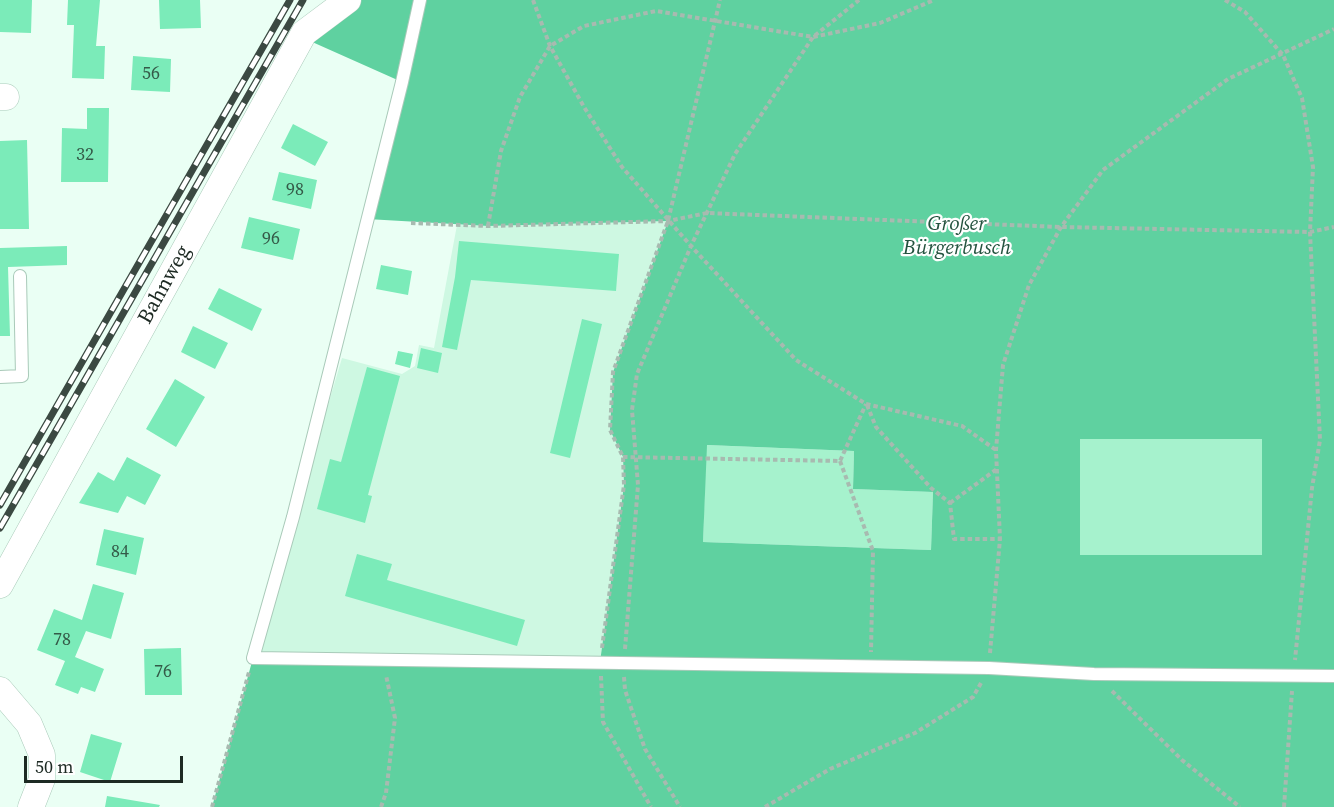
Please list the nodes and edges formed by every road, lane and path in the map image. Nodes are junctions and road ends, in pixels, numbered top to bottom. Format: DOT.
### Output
graph roads {
  1 [pos="348,0"];
  2 [pos="420,0"];
  3 [pos="533,0"];
  4 [pos="720,0"];
  5 [pos="859,0"];
  6 [pos="934,0"];
  7 [pos="1225,0"];
  8 [pos="714,22"];
  9 [pos="1334,29"];
  10 [pos="813,37"];
  11 [pos="550,46"];
  12 [pos="1283,55"];
  13 [pos="707,213"];
  14 [pos="668,221"];
  15 [pos="411,223"];
  16 [pos="488,226"];
  17 [pos="1061,227"];
  18 [pos="1334,227"];
  19 [pos="1310,232"];
  20 [pos="691,246"];
  21 [pos="20,276"];
  22 [pos="0,377"];
  23 [pos="866,404"];
  24 [pos="996,450"];
  25 [pos="623,457"];
  26 [pos="636,457"];
  27 [pos="840,460"];
  28 [pos="997,469"];
  29 [pos="950,503"];
  30 [pos="1000,539"];
  31 [pos="0,585"];
  32 [pos="253,658"];
  33 [pos="382,660"];
  34 [pos="600,662"];
  35 [pos="624,662"];
  36 [pos="871,666"];
  37 [pos="989,668"];
  38 [pos="1094,674"];
  39 [pos="1334,676"];
  40 [pos="1292,677"];
  41 [pos="0,690"];
  42 [pos="31,807"];
  43 [pos="212,807"];
  44 [pos="381,807"];
  45 [pos="651,807"];
  46 [pos="680,807"];
  47 [pos="765,807"];
  48 [pos="1240,807"];
  49 [pos="1284,807"];
  1 -- 31 [label="street, Bahnweg"];
  2 -- 32 [label="lane"];
  3 -- 11 [label="path"];
  4 -- 8 [label="path"];
  5 -- 10 [label="path"];
  6 -- 10 [label="path"];
  7 -- 12 [label="path"];
  8 -- 10 [label="path"];
  8 -- 11 [label="path"];
  8 -- 14 [label="path"];
  9 -- 12 [label="path"];
  10 -- 13 [label="path"];
  11 -- 14 [label="path"];
  11 -- 16 [label="path"];
  12 -- 17 [label="path"];
  12 -- 19 [label="path"];
  13 -- 14 [label="path"];
  13 -- 17 [label="path"];
  13 -- 20 [label="path"];
  14 -- 16 [label="path"];
  14 -- 20 [label="path"];
  14 -- 25 [label="path"];
  15 -- 16 [label="path"];
  17 -- 19 [label="path"];
  17 -- 24 [label="path"];
  18 -- 19 [label="path"];
  19 -- 40 [label="path"];
  20 -- 23 [label="path"];
  20 -- 26 [label="path"];
  21 -- 22 [label="lane"];
  23 -- 24 [label="path"];
  23 -- 27 [label="path"];
  23 -- 29 [label="path"];
  24 -- 28 [label="path"];
  25 -- 26 [label="path"];
  25 -- 34 [label="path"];
  26 -- 27 [label="path"];
  26 -- 35 [label="path"];
  27 -- 36 [label="path"];
  28 -- 29 [label="path"];
  28 -- 30 [label="path"];
  29 -- 30 [label="path"];
  30 -- 37 [label="path"];
  32 -- 33 [label="lane"];
  32 -- 43 [label="path"];
  33 -- 34 [label="lane"];
  33 -- 44 [label="path"];
  34 -- 35 [label="lane"];
  34 -- 45 [label="path"];
  35 -- 36 [label="lane"];
  35 -- 46 [label="path"];
  36 -- 37 [label="lane"];
  37 -- 38 [label="lane"];
  37 -- 47 [label="path"];
  38 -- 40 [label="lane"];
  38 -- 48 [label="path"];
  39 -- 40 [label="lane"];
  40 -- 49 [label="path"];
  41 -- 42 [label="street"];
}
